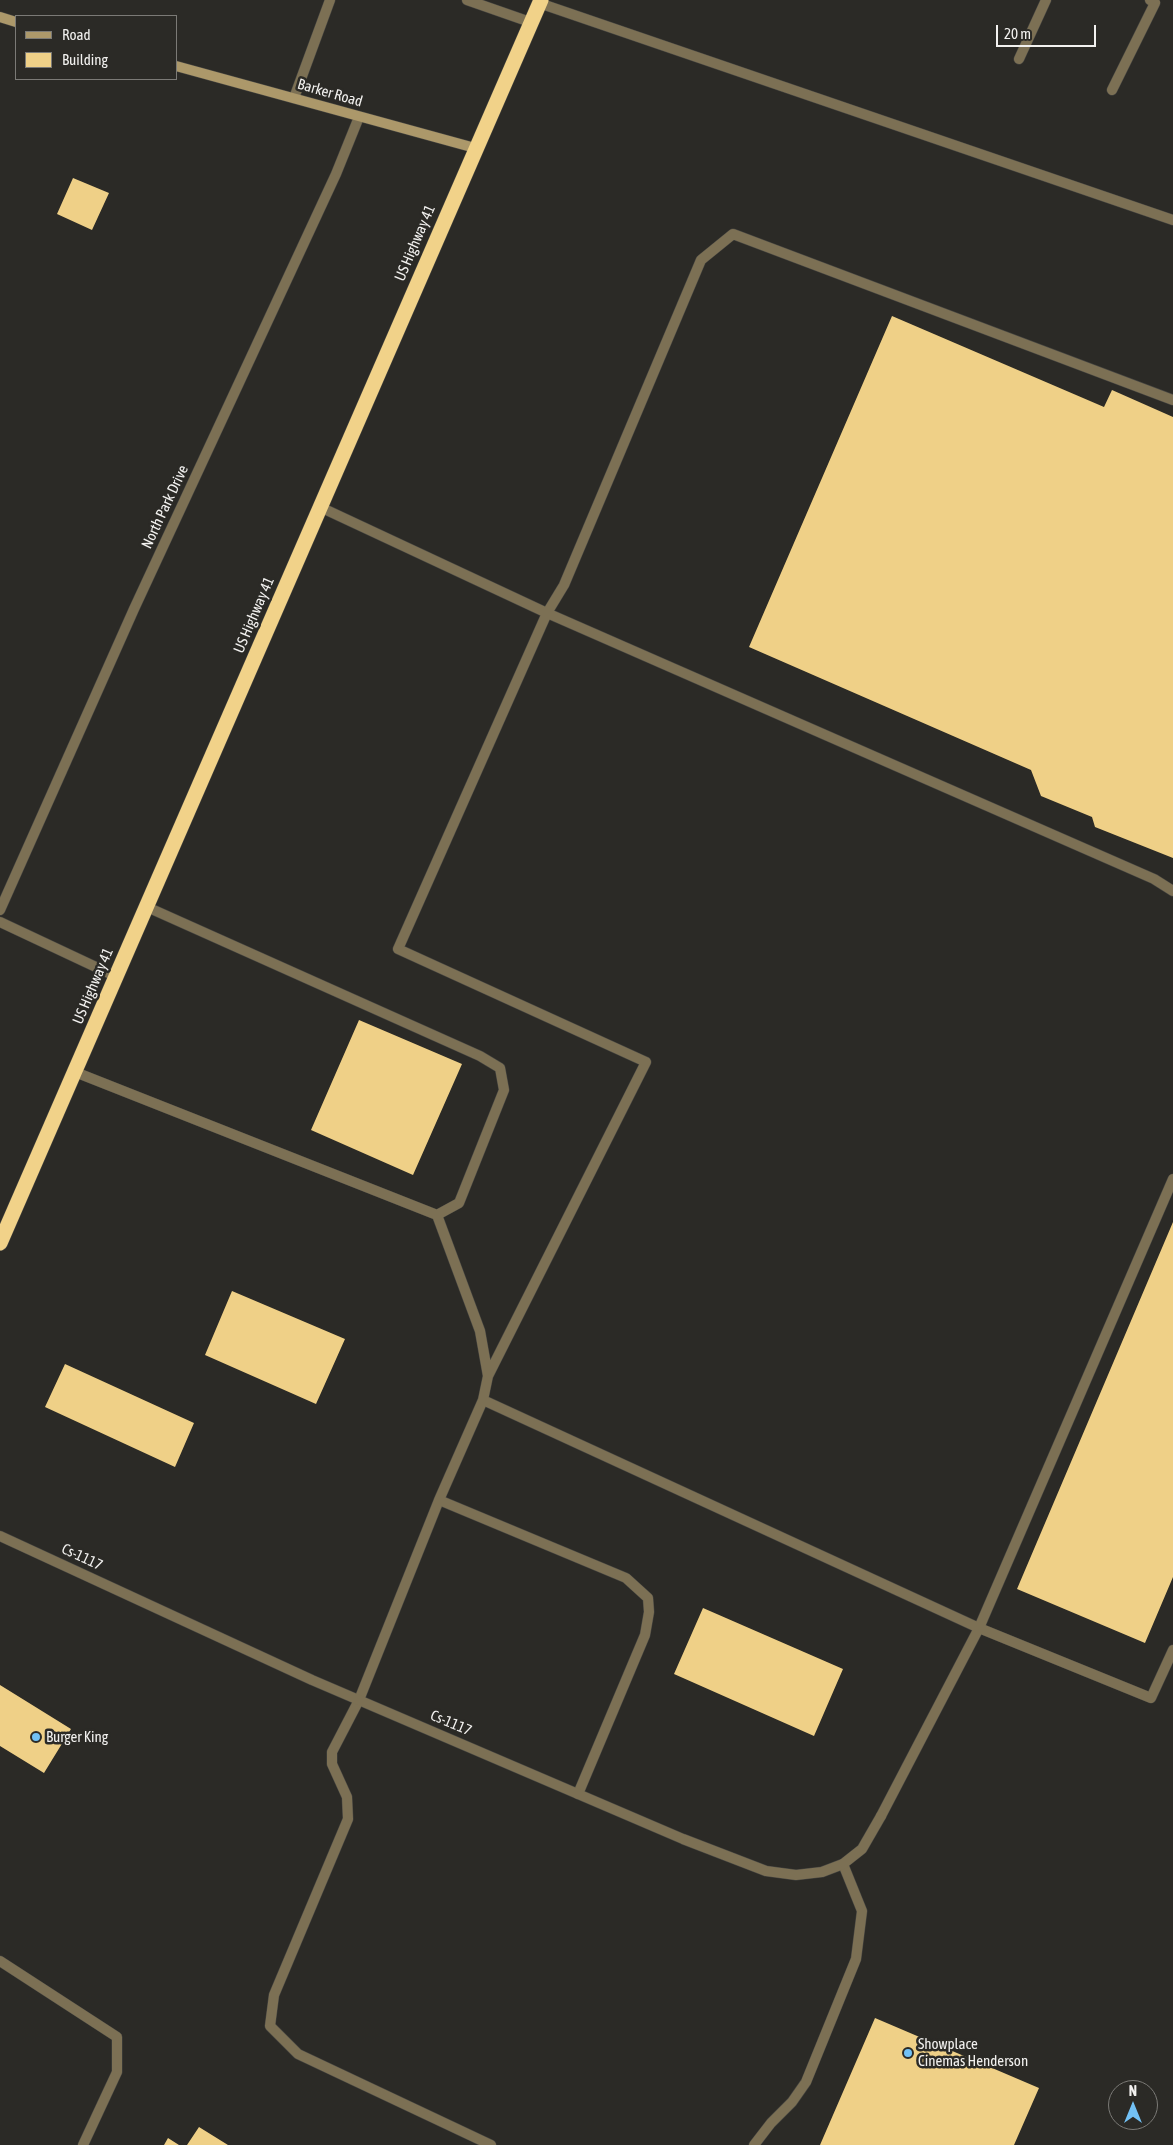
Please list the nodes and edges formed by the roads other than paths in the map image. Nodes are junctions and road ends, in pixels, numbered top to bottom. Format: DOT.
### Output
graph roads {
  1 [pos="330,0"];
  2 [pos="467,0"];
  3 [pos="1046,0"];
  4 [pos="1150,0"];
  5 [pos="540,2"];
  6 [pos="0,18"];
  7 [pos="15,22"];
  8 [pos="530,22"];
  9 [pos="1019,59"];
  10 [pos="178,67"];
  11 [pos="1112,90"];
  12 [pos="294,98"];
  13 [pos="359,117"];
  14 [pos="475,148"];
  15 [pos="1173,220"];
  16 [pos="1173,400"];
  17 [pos="320,507"];
  18 [pos="547,613"];
  19 [pos="1173,891"];
  20 [pos="147,907"];
  21 [pos="0,910"];
  22 [pos="0,922"];
  23 [pos="115,976"];
  24 [pos="75,1072"];
  25 [pos="1173,1179"];
  26 [pos="436,1215"];
  27 [pos="0,1243"];
  28 [pos="488,1376"];
  29 [pos="483,1400"];
  30 [pos="439,1500"];
  31 [pos="0,1536"];
  32 [pos="980,1628"];
  33 [pos="1173,1650"];
  34 [pos="359,1700"];
  35 [pos="578,1794"];
  36 [pos="843,1864"];
  37 [pos="0,1961"];
  38 [pos="83,2145"];
  39 [pos="492,2145"];
  40 [pos="754,2145"];
  1 -- 12 [label="street"];
  2 -- 8 [label="street"];
  3 -- 9 [label="street"];
  4 -- 11 [label="street"];
  5 -- 8 [label="highway, US Highway 41"];
  5 -- 15 [label="street"];
  6 -- 7 [label="street"];
  8 -- 14 [label="highway, US Highway 41"];
  10 -- 12 [label="street, Barker Road"];
  12 -- 13 [label="street, Barker Road"];
  13 -- 14 [label="street, Barker Road"];
  13 -- 21 [label="street, North Park Drive"];
  14 -- 17 [label="highway, US Highway 41"];
  16 -- 18 [label="street"];
  17 -- 18 [label="street"];
  17 -- 20 [label="highway, US Highway 41"];
  18 -- 19 [label="street"];
  18 -- 28 [label="street"];
  20 -- 23 [label="highway, US Highway 41"];
  20 -- 26 [label="street"];
  22 -- 23 [label="street"];
  23 -- 24 [label="highway, US Highway 41"];
  24 -- 26 [label="street"];
  24 -- 27 [label="highway, US Highway 41"];
  25 -- 32 [label="street, Cs-1117"];
  26 -- 28 [label="street"];
  28 -- 29 [label="street"];
  29 -- 30 [label="street"];
  29 -- 32 [label="street"];
  30 -- 34 [label="street"];
  30 -- 35 [label="street"];
  31 -- 34 [label="street, Cs-1117"];
  32 -- 33 [label="street"];
  32 -- 36 [label="street, Cs-1117"];
  34 -- 35 [label="street, Cs-1117"];
  34 -- 39 [label="street"];
  35 -- 36 [label="street, Cs-1117"];
  36 -- 40 [label="street"];
  37 -- 38 [label="street"];
}
